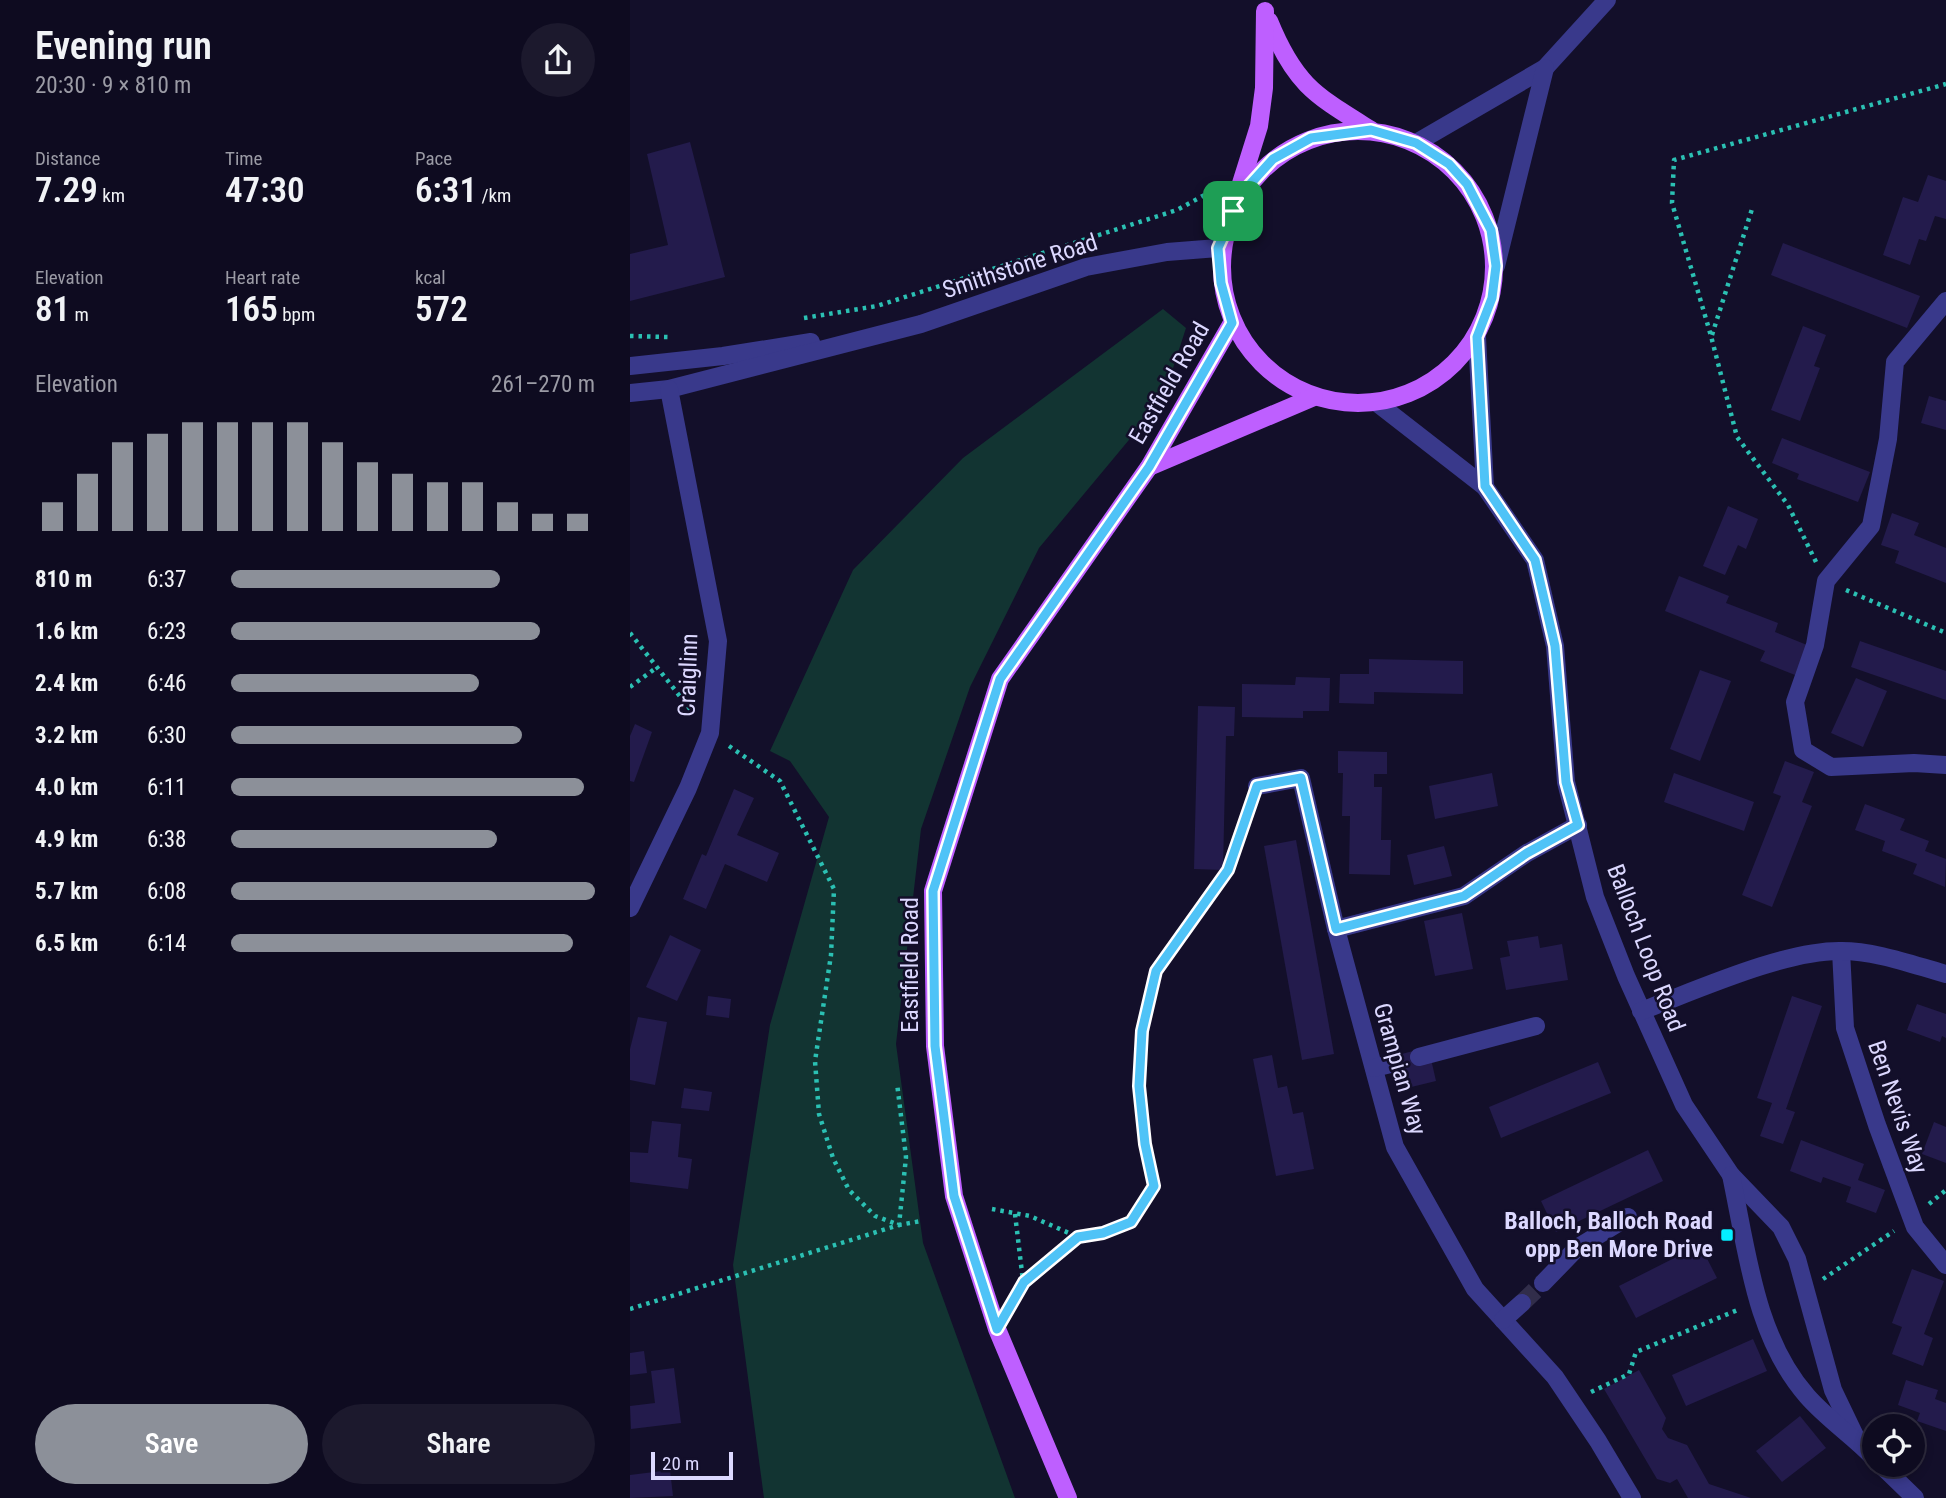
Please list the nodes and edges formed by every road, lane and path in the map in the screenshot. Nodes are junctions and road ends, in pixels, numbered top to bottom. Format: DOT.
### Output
graph roads {
  1 [pos="1606,0"];
  2 [pos="1264,6"];
  3 [pos="1545,68"];
  4 [pos="1946,84"];
  5 [pos="1371,130"];
  6 [pos="1416,143"];
  7 [pos="1223,169"];
  8 [pos="1752,209"];
  9 [pos="1233,211"];
  10 [pos="1218,248"];
  11 [pos="1496,266"];
  12 [pos="1946,300"];
  13 [pos="799,319"];
  14 [pos="1232,323"];
  15 [pos="921,324"];
  16 [pos="1711,336"];
  17 [pos="630,337"];
  18 [pos="670,337"];
  19 [pos="1477,337"];
  20 [pos="630,366"];
  21 [pos="669,389"];
  22 [pos="630,393"];
  23 [pos="1314,397"];
  24 [pos="1377,403"];
  25 [pos="1149,467"];
  26 [pos="1485,486"];
  27 [pos="1788,505"];
  28 [pos="630,633"];
  29 [pos="656,668"];
  30 [pos="630,687"];
  31 [pos="710,733"];
  32 [pos="1946,765"];
  33 [pos="1257,786"];
  34 [pos="1578,825"];
  35 [pos="630,908"];
  36 [pos="1336,929"];
  37 [pos="1841,951"];
  38 [pos="1946,974"];
  39 [pos="1641,1011"];
  40 [pos="1536,1026"];
  41 [pos="1419,1057"];
  42 [pos="1395,1063"];
  43 [pos="1374,1068"];
  44 [pos="897,1083"];
  45 [pos="1731,1175"];
  46 [pos="992,1209"];
  47 [pos="1015,1214"];
  48 [pos="1628,1217"];
  49 [pos="920,1221"];
  50 [pos="900,1225"];
  51 [pos="1078,1237"];
  52 [pos="1946,1265"];
  53 [pos="1024,1282"];
  54 [pos="1543,1283"];
  55 [pos="1522,1303"];
  56 [pos="630,1309"];
  57 [pos="1503,1320"];
  58 [pos="997,1329"];
  59 [pos="1857,1440"];
  60 [pos="1862,1445"];
  61 [pos="1893,1477"];
  62 [pos="1068,1498"];
  63 [pos="1632,1498"];
  64 [pos="1915,1498"];
  1 -- 3 [label="street"];
  2 -- 5 [label="main road"];
  2 -- 9 [label="main road"];
  3 -- 6 [label="street"];
  3 -- 11 [label="street"];
  4 -- 16 [label="path"];
  5 -- 6 [label="main road"];
  5 -- 9 [label="main road"];
  6 -- 11 [label="main road"];
  7 -- 13 [label="path"];
  8 -- 16 [label="path"];
  9 -- 10 [label="main road"];
  10 -- 14 [label="main road"];
  10 -- 15 [label="street, Smithstone Road"];
  11 -- 19 [label="main road"];
  12 -- 32 [label="street"];
  14 -- 23 [label="main road"];
  14 -- 25 [label="main road, Eastfield Road"];
  15 -- 20 [label="street, Smithstone Road"];
  15 -- 21 [label="street, Smithstone Road"];
  16 -- 27 [label="path"];
  17 -- 18 [label="path"];
  19 -- 24 [label="main road"];
  19 -- 26 [label="street"];
  21 -- 22 [label="street, Smithstone Road"];
  21 -- 31 [label="street, Craiglinn"];
  23 -- 24 [label="main road"];
  23 -- 25 [label="main road, Eastfield Road"];
  24 -- 26 [label="street, Balloch Loop Road"];
  25 -- 58 [label="main road, Eastfield Road"];
  26 -- 34 [label="street, Balloch Loop Road"];
  28 -- 29 [label="path"];
  29 -- 30 [label="path"];
  29 -- 31 [label="path"];
  31 -- 35 [label="street, Craiglinn"];
  31 -- 50 [label="path"];
  33 -- 36 [label="street, Grampian Way"];
  33 -- 51 [label="path"];
  34 -- 36 [label="street"];
  34 -- 39 [label="street, Balloch Loop Road"];
  36 -- 43 [label="street, Grampian Way"];
  37 -- 38 [label="street"];
  37 -- 39 [label="street"];
  37 -- 52 [label="street, Ben Nevis Way"];
  39 -- 45 [label="street, Balloch Loop Road"];
  40 -- 41 [label="street"];
  42 -- 43 [label="street"];
  43 -- 57 [label="street, Grampian Way"];
  44 -- 50 [label="path"];
  45 -- 59 [label="street, Balloch Loop Road"];
  45 -- 59 [label="street, Balloch Loop Road"];
  46 -- 47 [label="path"];
  47 -- 51 [label="path"];
  47 -- 53 [label="path"];
  48 -- 54 [label="street"];
  49 -- 50 [label="path"];
  50 -- 56 [label="path"];
  51 -- 53 [label="path"];
  53 -- 58 [label="path"];
  55 -- 57 [label="street"];
  57 -- 63 [label="street, Grampian Way"];
  58 -- 62 [label="main road, Eastfield Road"];
  59 -- 60 [label="street, Balloch Loop Road"];
  61 -- 64 [label="street"];
}
